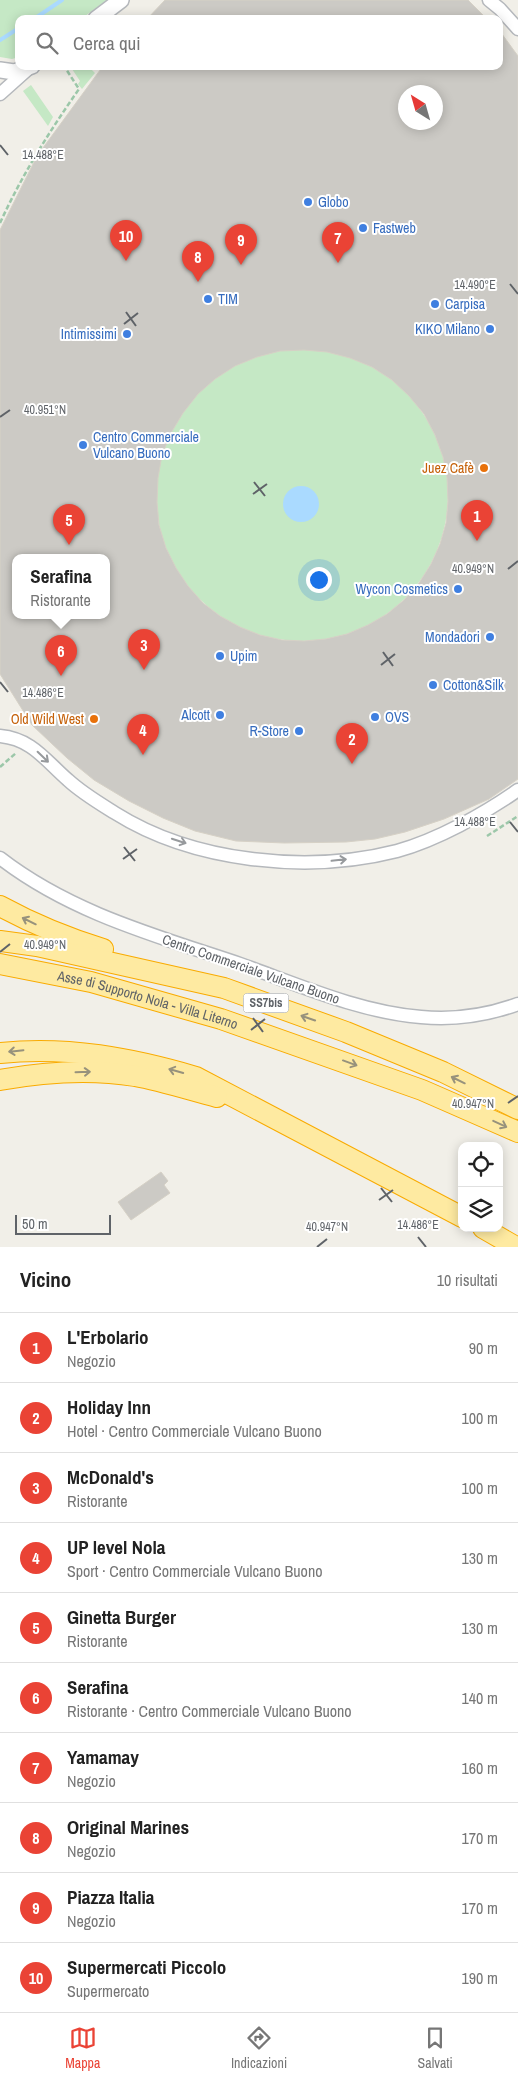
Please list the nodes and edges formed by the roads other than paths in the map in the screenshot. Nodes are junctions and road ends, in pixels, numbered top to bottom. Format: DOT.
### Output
graph roads {
  1 [pos="121,0"];
  2 [pos="489,0"];
  3 [pos="101,15"];
  4 [pos="518,28"];
  5 [pos="0,70"];
  6 [pos="21,70"];
  7 [pos="28,70"];
  8 [pos="0,94"];
  9 [pos="0,736"];
  10 [pos="518,790"];
  11 [pos="0,858"];
  12 [pos="0,906"];
  13 [pos="0,941"];
  14 [pos="0,964"];
  15 [pos="0,973"];
  16 [pos="92,982"];
  17 [pos="224,988"];
  18 [pos="518,1004"];
  19 [pos="0,1053"];
  20 [pos="0,1080"];
  21 [pos="252,1106"];
  22 [pos="518,1109"];
  23 [pos="518,1132"];
  24 [pos="458,1215"];
  25 [pos="490,1232"];
  26 [pos="516,1247"];
  1 -- 3 [label="street"];
  2 -- 4 [label="street"];
  5 -- 6 [label="street"];
  7 -- 8 [label="street"];
  9 -- 10 [label="street, one-way"];
  11 -- 18 [label="street, Centro Commerciale Vulcano Buono"];
  17 -- 12 [label="highway, one-way"];
  13 -- 17 [label="highway, Asse di Supporto Nola - Villa Literno / SS7bis"];
  14 -- 16 [label="highway, Asse di Supporto Nola - Villa Literno / SS7bis"];
  15 -- 16 [label="highway"];
  16 -- 23 [label="highway, Asse di Supporto Nola - Villa Literno / SS7bis, one-way"];
  22 -- 17 [label="highway, Asse di Supporto Nola - Villa Literno / SS7bis, one-way"];
  21 -- 19 [label="highway, one-way"];
  20 -- 21 [label="highway, one-way"];
  21 -- 24 [label="highway"];
  25 -- 26 [label="highway"];
}
